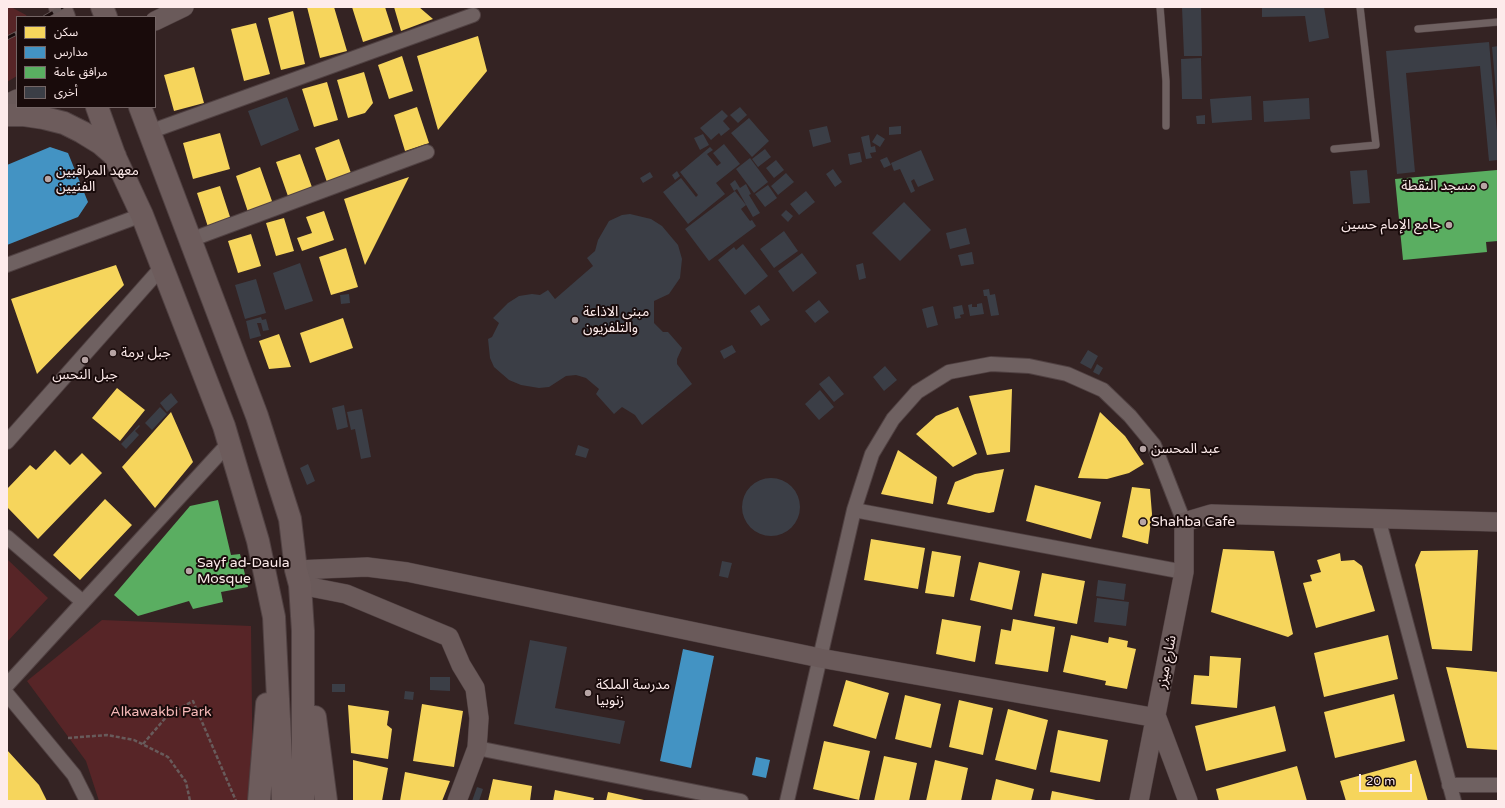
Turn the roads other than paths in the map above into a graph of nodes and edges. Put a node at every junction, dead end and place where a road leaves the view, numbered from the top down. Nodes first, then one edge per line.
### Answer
1 (184, 7) edge
2 (1160, 7) edge
3 (1360, 7) edge
4 (474, 15) dead end
5 (156, 21) edge
6 (1498, 22) edge
7 (1418, 29) dead end
8 (16, 100) edge
9 (7, 104) edge
10 (97, 108) edge
11 (140, 108) edge
12 (7, 115) edge
13 (1166, 126) dead end
14 (149, 132) junction
15 (1334, 149) dead end
16 (427, 152) dead end
17 (115, 157) junction
18 (142, 215) junction
19 (190, 240) junction
20 (7, 265) edge
21 (162, 267) junction
22 (7, 442) edge
23 (229, 443) junction
24 (854, 510) junction
25 (1378, 518) junction
26 (1184, 522) junction
27 (1498, 522) edge
28 (7, 537) edge
29 (1184, 572) junction
30 (298, 577) junction
31 (83, 602) junction
32 (274, 617) junction
33 (303, 631) junction
34 (820, 658) junction
35 (7, 686) edge
36 (7, 694) edge
37 (1157, 718) junction
38 (476, 748) junction
39 (1449, 785) junction
40 (1498, 785) edge
41 (87, 801) edge
42 (259, 801) edge
43 (283, 801) edge
44 (304, 801) edge
45 (326, 801) edge
46 (457, 801) edge
47 (741, 801) edge
48 (787, 801) edge
49 (1139, 801) edge
50 (1188, 801) edge
51 (1454, 801) edge

1 - 5 street
2 - 13 lane
3 - 15 lane
4 - 14 street
6 - 7 lane
8 - 9 street
10 - 17 main road
11 - 14 main road
12 - 17 main road
14 - 19 main road
16 - 19 street
17 - 18 main road
18 - 20 street
18 - 21 main road
19 - 30 main road
21 - 22 street
21 - 23 main road
23 - 31 street
23 - 32 main road
24 - 26 street
24 - 29 street
24 - 34 street
25 - 26 street
25 - 27 street
25 - 39 street
26 - 29 street, شارع ميزر
28 - 31 street
29 - 37 street, شارع ميزر
30 - 33 main road
30 - 34 street
30 - 38 street
31 - 35 street
32 - 42 main road
32 - 43 main road
33 - 44 main road
33 - 45 main road
34 - 37 street
34 - 48 street
36 - 41 street
37 - 49 street, شارع ميزر
37 - 50 street
38 - 46 street
38 - 47 street
39 - 40 street
39 - 51 street

